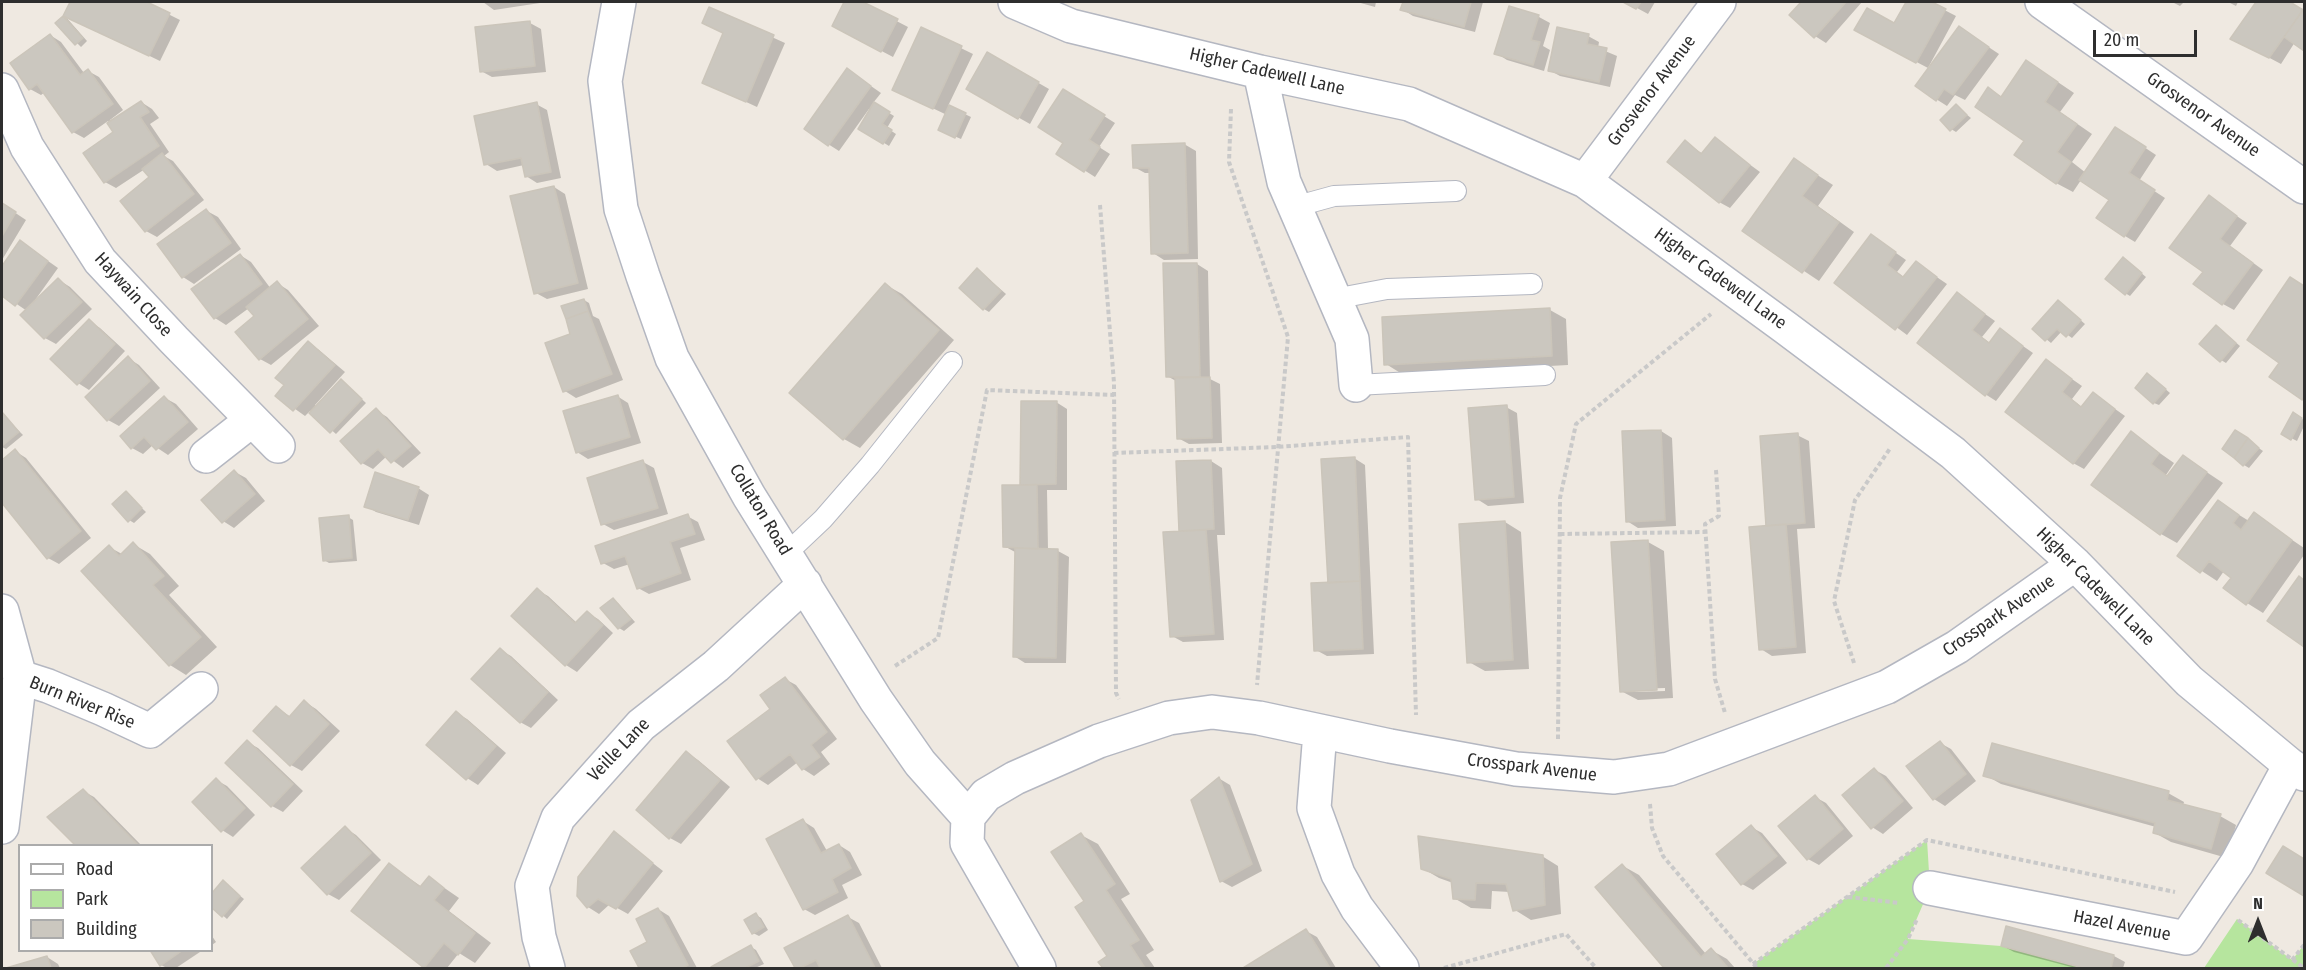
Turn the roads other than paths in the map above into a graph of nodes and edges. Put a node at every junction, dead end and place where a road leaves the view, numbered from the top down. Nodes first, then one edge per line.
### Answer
1 (619, 2) edge
2 (1014, 2) edge
3 (1719, 2) edge
4 (2042, 2) edge
5 (1246, 68) junction
6 (2, 90) edge
7 (1585, 181) junction
8 (2304, 187) edge
9 (1456, 191) dead end
10 (1294, 207) junction
11 (1532, 284) dead end
12 (1334, 299) junction
13 (952, 362) dead end
14 (1545, 375) dead end
15 (1356, 385) joint
16 (252, 420) junction
17 (278, 446) dead end
18 (206, 456) dead end
19 (786, 554) junction
20 (2075, 564) junction
21 (805, 584) junction
22 (2, 611) edge
23 (20, 677) junction
24 (201, 689) dead end
25 (1320, 732) junction
26 (2297, 770) edge
27 (968, 817) junction
28 (2, 827) edge
29 (1926, 897) road end
30 (548, 969) edge
31 (1039, 969) edge
32 (1402, 969) edge

1 - 19 street, Collaton Road
2 - 5 street, Higher Cadewell Lane
3 - 7 street, Grosvenor Avenue
4 - 8 street, Grosvenor Avenue
5 - 7 street, Higher Cadewell Lane
5 - 10 street
6 - 16 street, Haywain Close
7 - 20 street, Higher Cadewell Lane
9 - 10 lane
10 - 12 street
11 - 12 lane
12 - 15 street
13 - 19 lane
14 - 15 lane
16 - 17 street, Haywain Close
16 - 18 street
19 - 21 street, Collaton Road
20 - 25 street, Crosspark Avenue
20 - 26 street, Higher Cadewell Lane
21 - 27 street, Collaton Road
21 - 30 street, Veille Lane
22 - 23 street, Burn River Rise
23 - 24 street, Burn River Rise
23 - 28 street, Burn River Rise
25 - 27 street, Crosspark Avenue
25 - 32 street
26 - 29 street, Hazel Avenue
27 - 31 street

